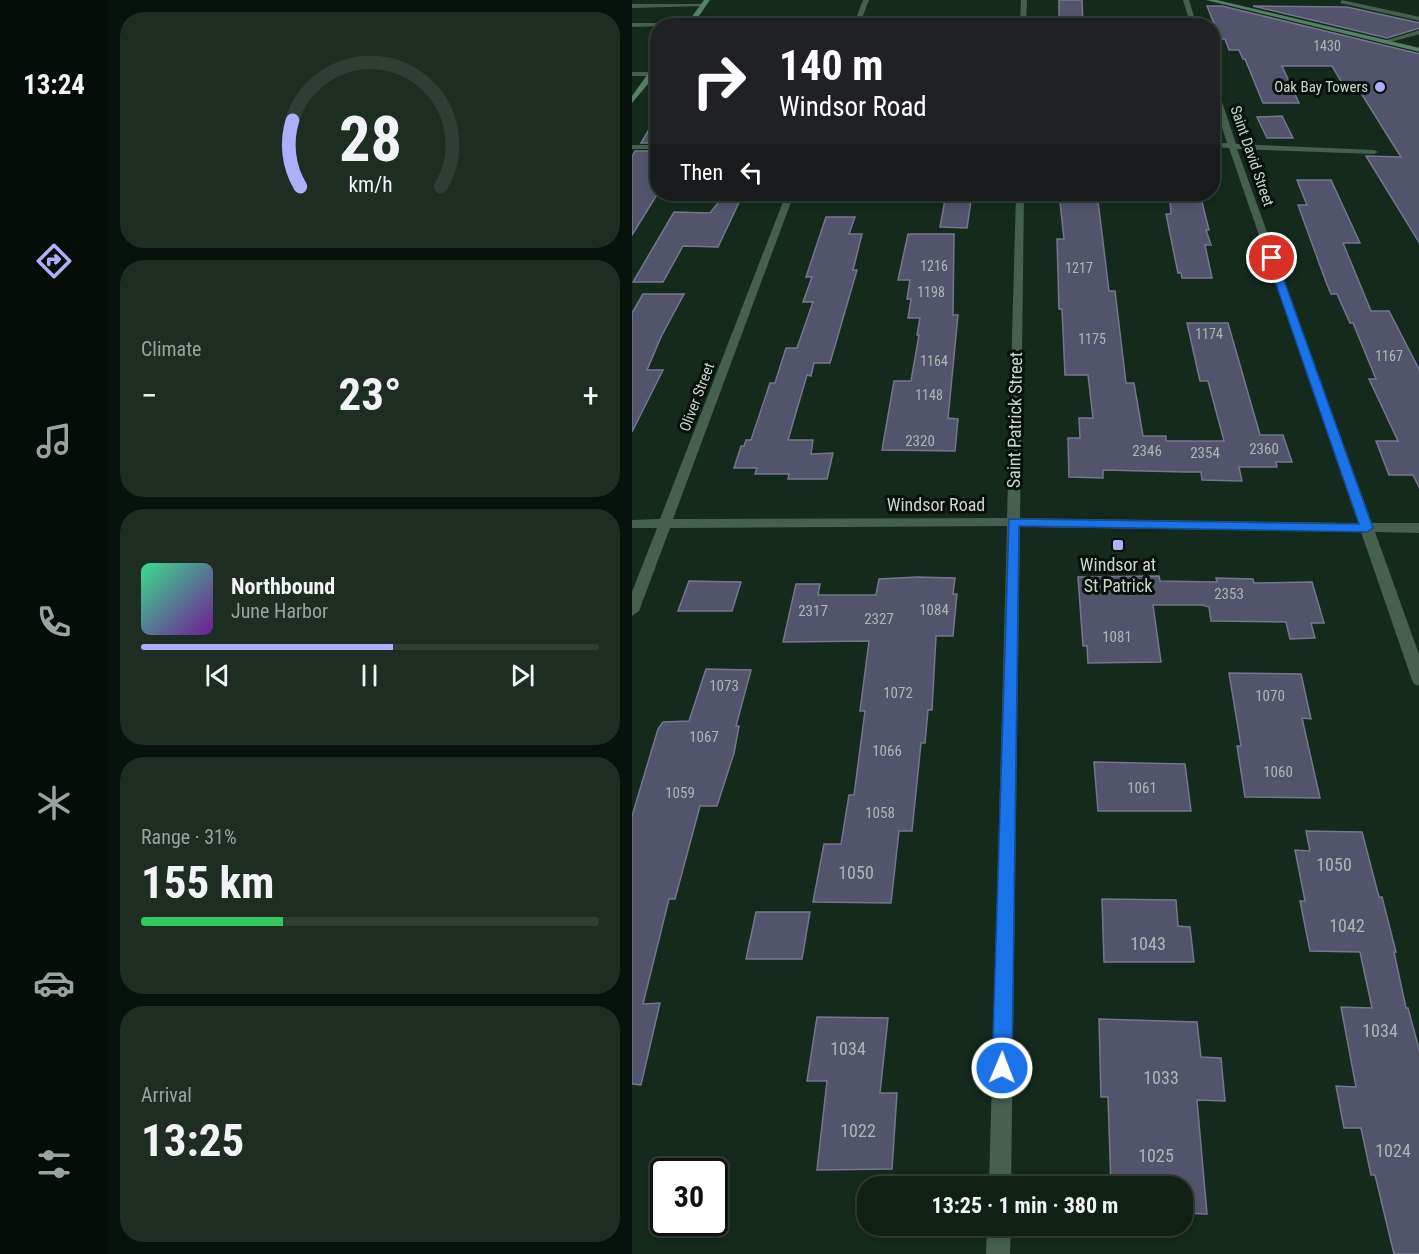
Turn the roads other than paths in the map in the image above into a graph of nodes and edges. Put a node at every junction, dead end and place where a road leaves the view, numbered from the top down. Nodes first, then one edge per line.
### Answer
1 (866, 0) edge
2 (1024, 0) edge
3 (1186, 0) edge
4 (1209, 0) edge
5 (1223, 0) edge
6 (1342, 2) dead end
7 (705, 3) edge
8 (632, 6) edge
9 (1248, 8) junction
10 (685, 15) dead end
11 (696, 15) junction
12 (694, 18) edge
13 (859, 18) edge
14 (1023, 18) edge
15 (1192, 18) edge
16 (1420, 19) edge
17 (632, 25) edge
18 (650, 25) edge
19 (1420, 32) edge
20 (1387, 41) junction
21 (1420, 50) edge
22 (632, 74) edge
23 (650, 74) edge
24 (650, 77) edge
25 (632, 101) edge
26 (1220, 108) edge
27 (1220, 145) edge
28 (1232, 145) junction
29 (632, 147) edge
30 (650, 147) edge
31 (1374, 152) dead end
32 (787, 201) edge
33 (1020, 201) edge
34 (1013, 522) junction
35 (632, 524) edge
36 (665, 524) junction
37 (1367, 528) junction
38 (1420, 528) edge
39 (632, 611) edge
40 (1420, 680) edge
41 (1000, 1176) edge
42 (999, 1236) edge
43 (998, 1254) edge

1 - 13 street
2 - 14 street
3 - 15 street
4 - 9 street
5 - 9 street
6 - 16 street
7 - 8 street
7 - 11 street
9 - 20 street
10 - 11 street
11 - 12 street
17 - 18 street
19 - 20 street
20 - 21 street
22 - 23 street
24 - 25 street
26 - 28 street, Saint David Street
27 - 28 street
28 - 31 street
28 - 37 street, Saint David Street
29 - 30 street
32 - 36 street, Oliver Street
33 - 34 street, Saint Patrick Street
34 - 36 street, Windsor Road
34 - 37 street, Windsor Road
34 - 41 street, Saint Patrick Street
35 - 36 street, Windsor Road
36 - 39 street, Oliver Street
37 - 38 street, Windsor Road
37 - 40 street, Saint David Street
42 - 43 street

